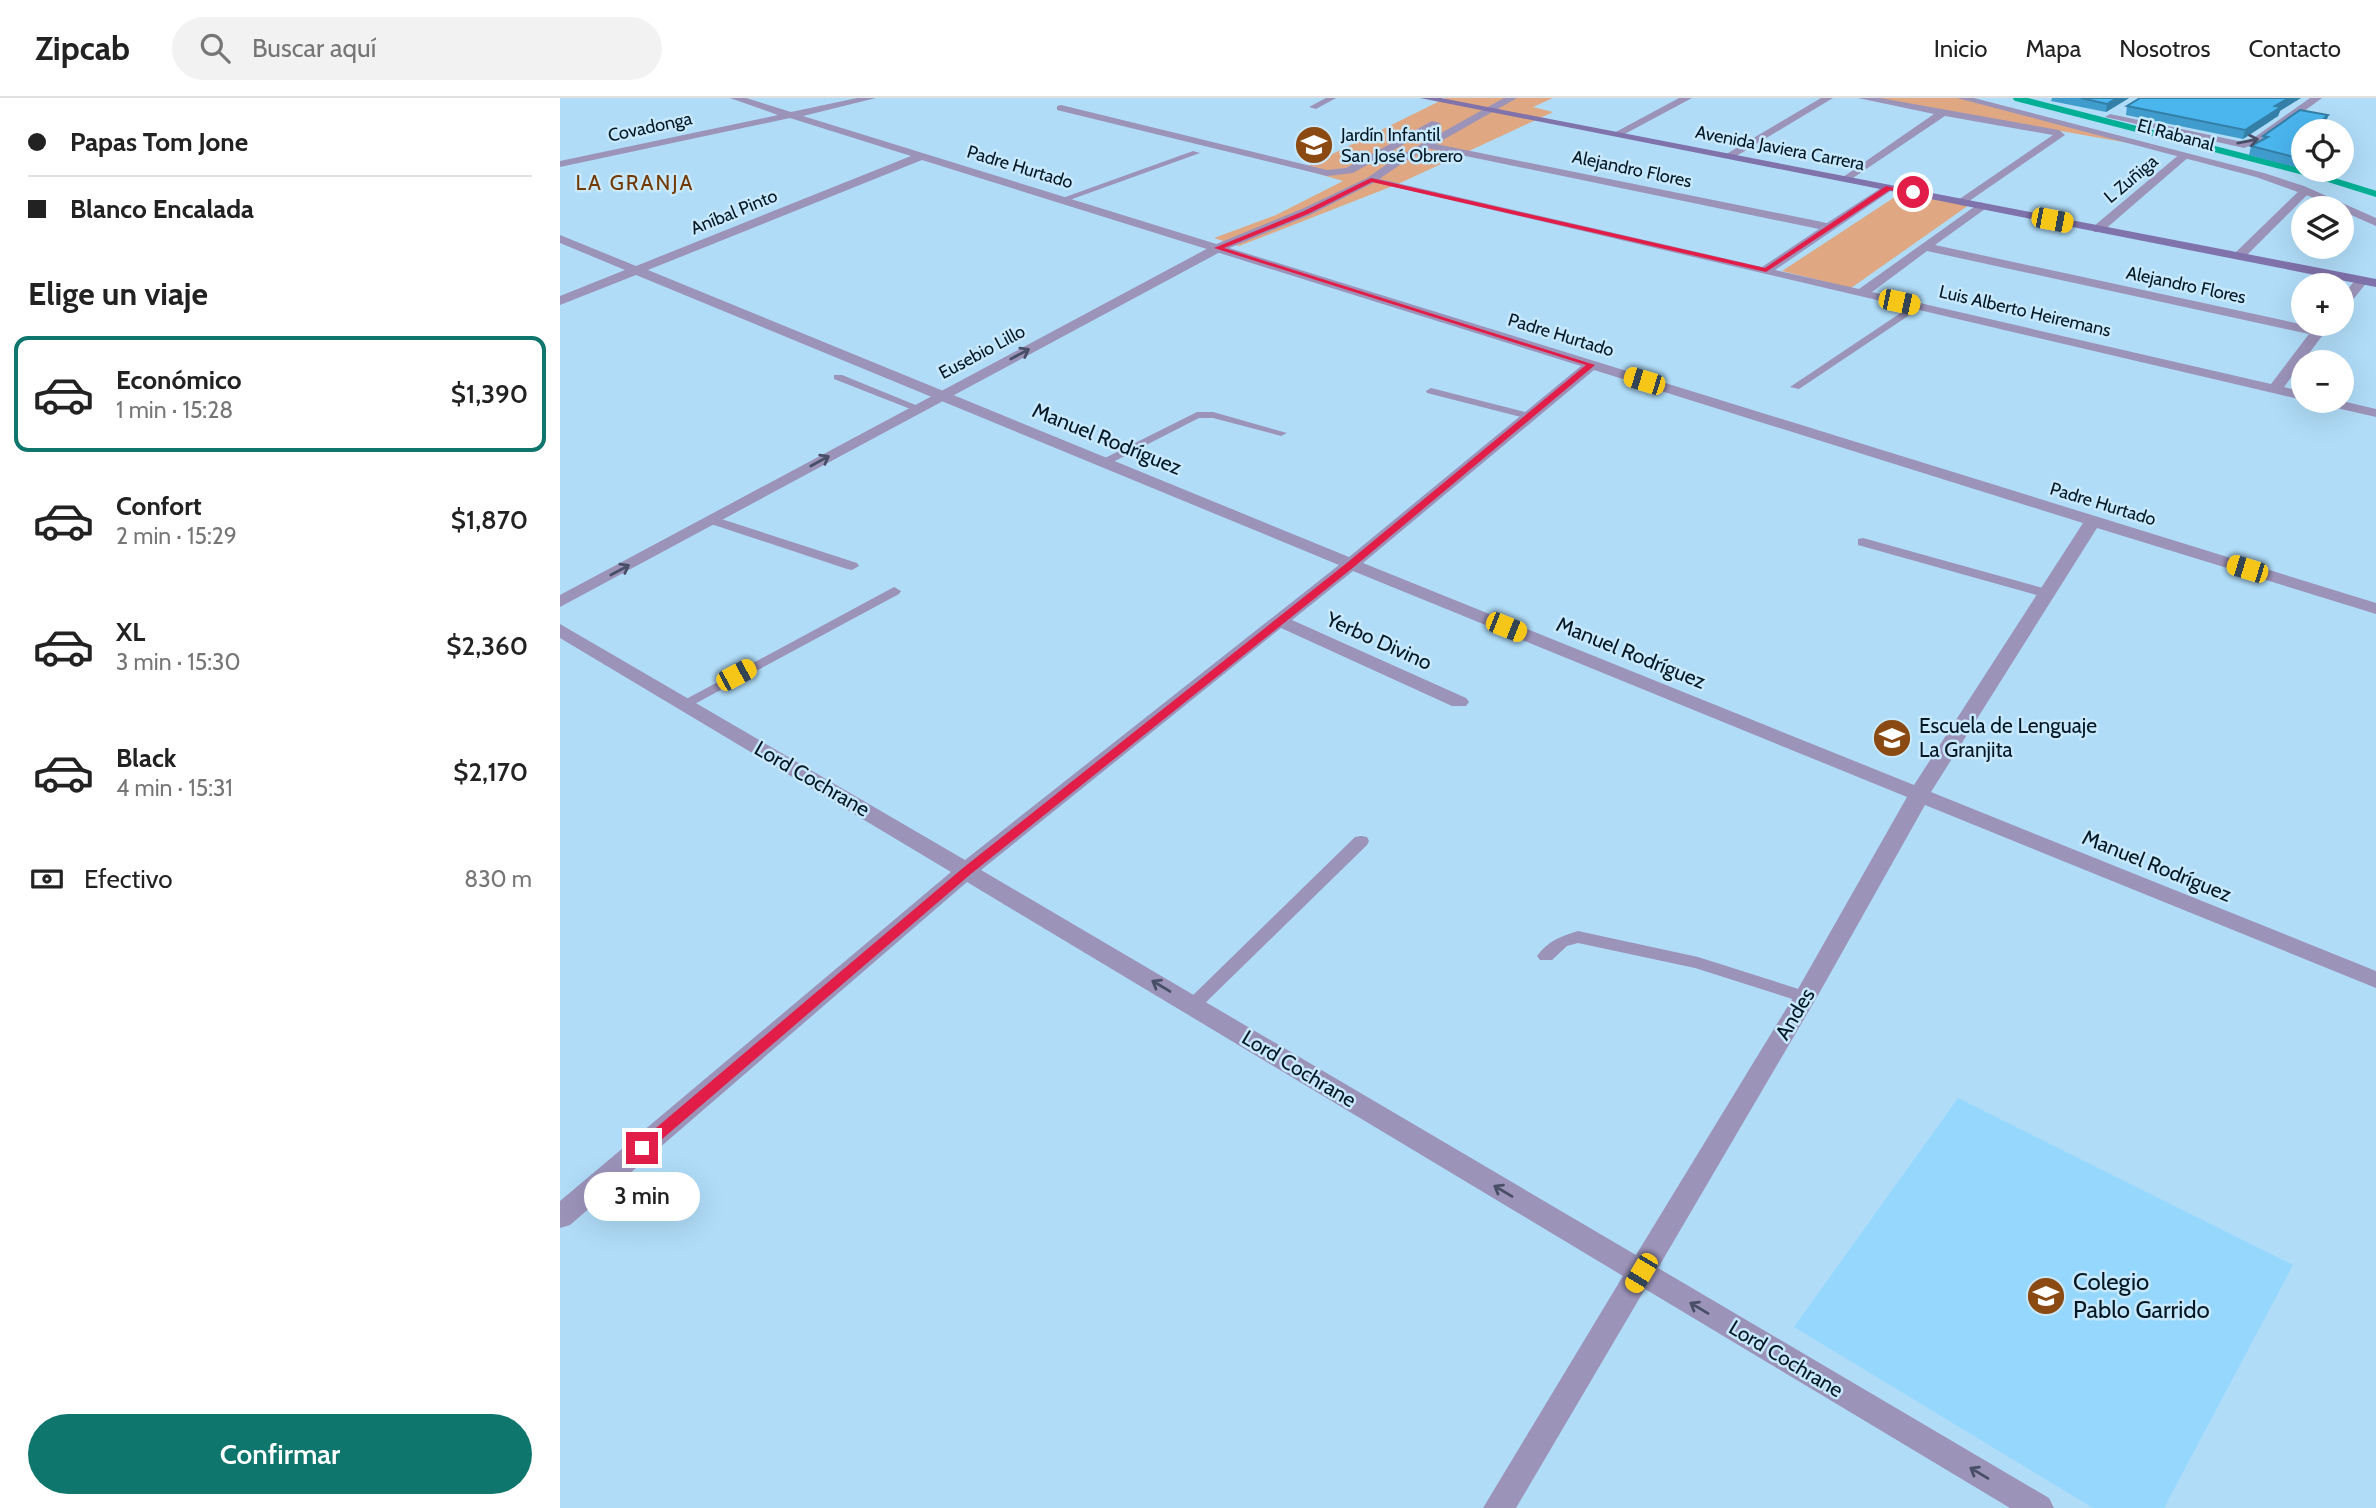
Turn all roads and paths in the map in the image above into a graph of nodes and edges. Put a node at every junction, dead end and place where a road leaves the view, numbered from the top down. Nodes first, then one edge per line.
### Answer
1 (735, 98) edge
2 (872, 98) edge
3 (1332, 98) edge
4 (1425, 98) edge
5 (1483, 98) edge
6 (1513, 98) edge
7 (1687, 98) edge
8 (1828, 98) edge
9 (1863, 98) edge
10 (1962, 98) edge
11 (2317, 98) edge
12 (1467, 106) junction
13 (1313, 107) dead end
14 (1061, 108) dead end
15 (1492, 109) junction
16 (2120, 111) dead end
17 (1944, 112) junction
18 (790, 115) junction
19 (1445, 118) junction
20 (1617, 134) junction
21 (1426, 145) junction
22 (1196, 153) dead end
23 (1378, 155) junction
24 (2185, 155) junction
25 (922, 156) junction
26 (1729, 156) junction
27 (1399, 160) junction
28 (560, 164) edge
29 (1847, 179) junction
30 (1371, 180) junction
31 (1888, 188) junction
32 (2306, 190) junction
33 (1061, 200) junction
34 (1962, 202) junction
35 (1981, 206) junction
36 (2376, 222) edge
37 (1832, 228) junction
38 (2098, 229) junction
39 (560, 239) edge
40 (1925, 247) junction
41 (1217, 248) junction
42 (2239, 257) junction
43 (1766, 270) junction
44 (636, 271) junction
45 (2369, 282) edge
46 (1861, 294) junction
47 (2354, 294) edge
48 (560, 301) edge
49 (1918, 306) junction
50 (2291, 322) edge
51 (2314, 336) edge
52 (1591, 365) junction
53 (838, 377) dead end
54 (1795, 387) dead end
55 (2274, 388) junction
56 (1431, 391) dead end
57 (2291, 393) edge
58 (942, 396) junction
59 (917, 408) junction
60 (2354, 408) edge
61 (2376, 414) edge
62 (1529, 416) junction
63 (1282, 433) dead end
64 (1103, 462) junction
65 (712, 520) junction
66 (2093, 521) junction
67 (1863, 542) dead end
68 (1351, 564) junction
69 (852, 566) dead end
70 (894, 591) dead end
71 (2045, 593) junction
72 (560, 602) edge
73 (2376, 609) edge
74 (1280, 621) junction
75 (560, 629) edge
76 (1459, 702) dead end
77 (684, 704) junction
78 (1919, 795) junction
79 (1361, 841) dead end
80 (967, 870) junction
81 (1546, 957) dead end
82 (2376, 980) edge
83 (1805, 997) junction
84 (1193, 1005) junction
85 (560, 1217) edge
86 (1641, 1273) junction
87 (1499, 1508) edge
88 (2038, 1508) edge

1 - 18 street, Padre Hurtado
2 - 18 street, Covadonga
3 - 13 lane
4 - 12 main road, Avenida Javiera Carrera
5 - 12 street
6 - 15 street, Eusebio Lillo
7 - 20 street
8 - 26 street
9 - 17 street
10 - 24 street, El Rabanal
16 -> 11 street
12 - 15 main road, Avenida Javiera Carrera
12 - 19 street
14 - 23 street
15 - 20 main road, Avenida Javiera Carrera
15 - 21 street, Eusebio Lillo
17 - 29 street
17 - 34 street
18 - 25 street, Padre Hurtado
18 - 28 street, Covadonga
19 - 21 street
19 - 23 street
20 - 26 main road, Avenida Javiera Carrera
21 - 27 street, Eusebio Lillo
21 - 37 street, Alejandro Flores
22 - 33 lane
23 - 27 street
24 - 32 street, El Rabanal
24 - 38 street, L Zuñiga
25 - 33 street, Padre Hurtado
25 - 44 street, Aníbal Pinto
26 - 29 main road, Avenida Javiera Carrera
27 - 30 street, Eusebio Lillo
29 - 31 main road, Avenida Javiera Carrera
30 - 41 street, Eusebio Lillo
30 - 43 street, Luis Alberto Heiremans
31 - 34 main road, Avenida Javiera Carrera
31 - 37 street
32 - 36 street, El Rabanal
32 - 42 street
33 - 41 street, Padre Hurtado
34 - 35 main road, Avenida Javiera Carrera
35 - 38 main road, Avenida Javiera Carrera
35 - 40 street
37 - 43 street
38 - 42 main road, Avenida Javiera Carrera
39 - 44 street, Manuel Rodríguez
40 - 46 street
40 - 50 street, Alejandro Flores
41 - 52 street, Padre Hurtado
58 -> 41 street, Eusebio Lillo
42 - 45 main road, Avenida Javiera Carrera
43 - 46 street, Luis Alberto Heiremans
44 - 48 street, Aníbal Pinto
44 - 58 street, Manuel Rodríguez
45 - 47 street
46 - 49 street, Luis Alberto Heiremans
49 - 54 lane
49 - 55 street, Luis Alberto Heiremans
51 - 55 street
52 - 62 street
52 - 66 street, Padre Hurtado
53 - 59 lane
55 - 57 street, Luis Alberto Heiremans
56 - 62 lane
58 - 59 street, Eusebio Lillo
58 - 64 street, Manuel Rodríguez
65 -> 59 street, Eusebio Lillo
60 - 61 street
62 - 68 street
63 - 64 lane
64 - 68 street, Manuel Rodríguez
65 - 69 lane
72 -> 65 street, Eusebio Lillo
66 - 71 street, Andes
66 - 73 street, Padre Hurtado
67 - 71 lane
68 - 74 street
68 - 78 street, Manuel Rodríguez
70 - 77 lane
71 - 78 street, Andes
74 - 76 street, Yerbo Divino
74 - 80 street
75 - 77 street, Lord Cochrane
77 - 80 street, Lord Cochrane
78 - 82 street, Manuel Rodríguez
78 - 83 street, Andes
79 - 84 lane
84 -> 80 street, Lord Cochrane
80 - 85 street
81 - 83 lane
83 - 86 street, Andes
86 -> 84 street, Lord Cochrane
86 - 87 street, Andes
88 -> 86 street, Lord Cochrane

